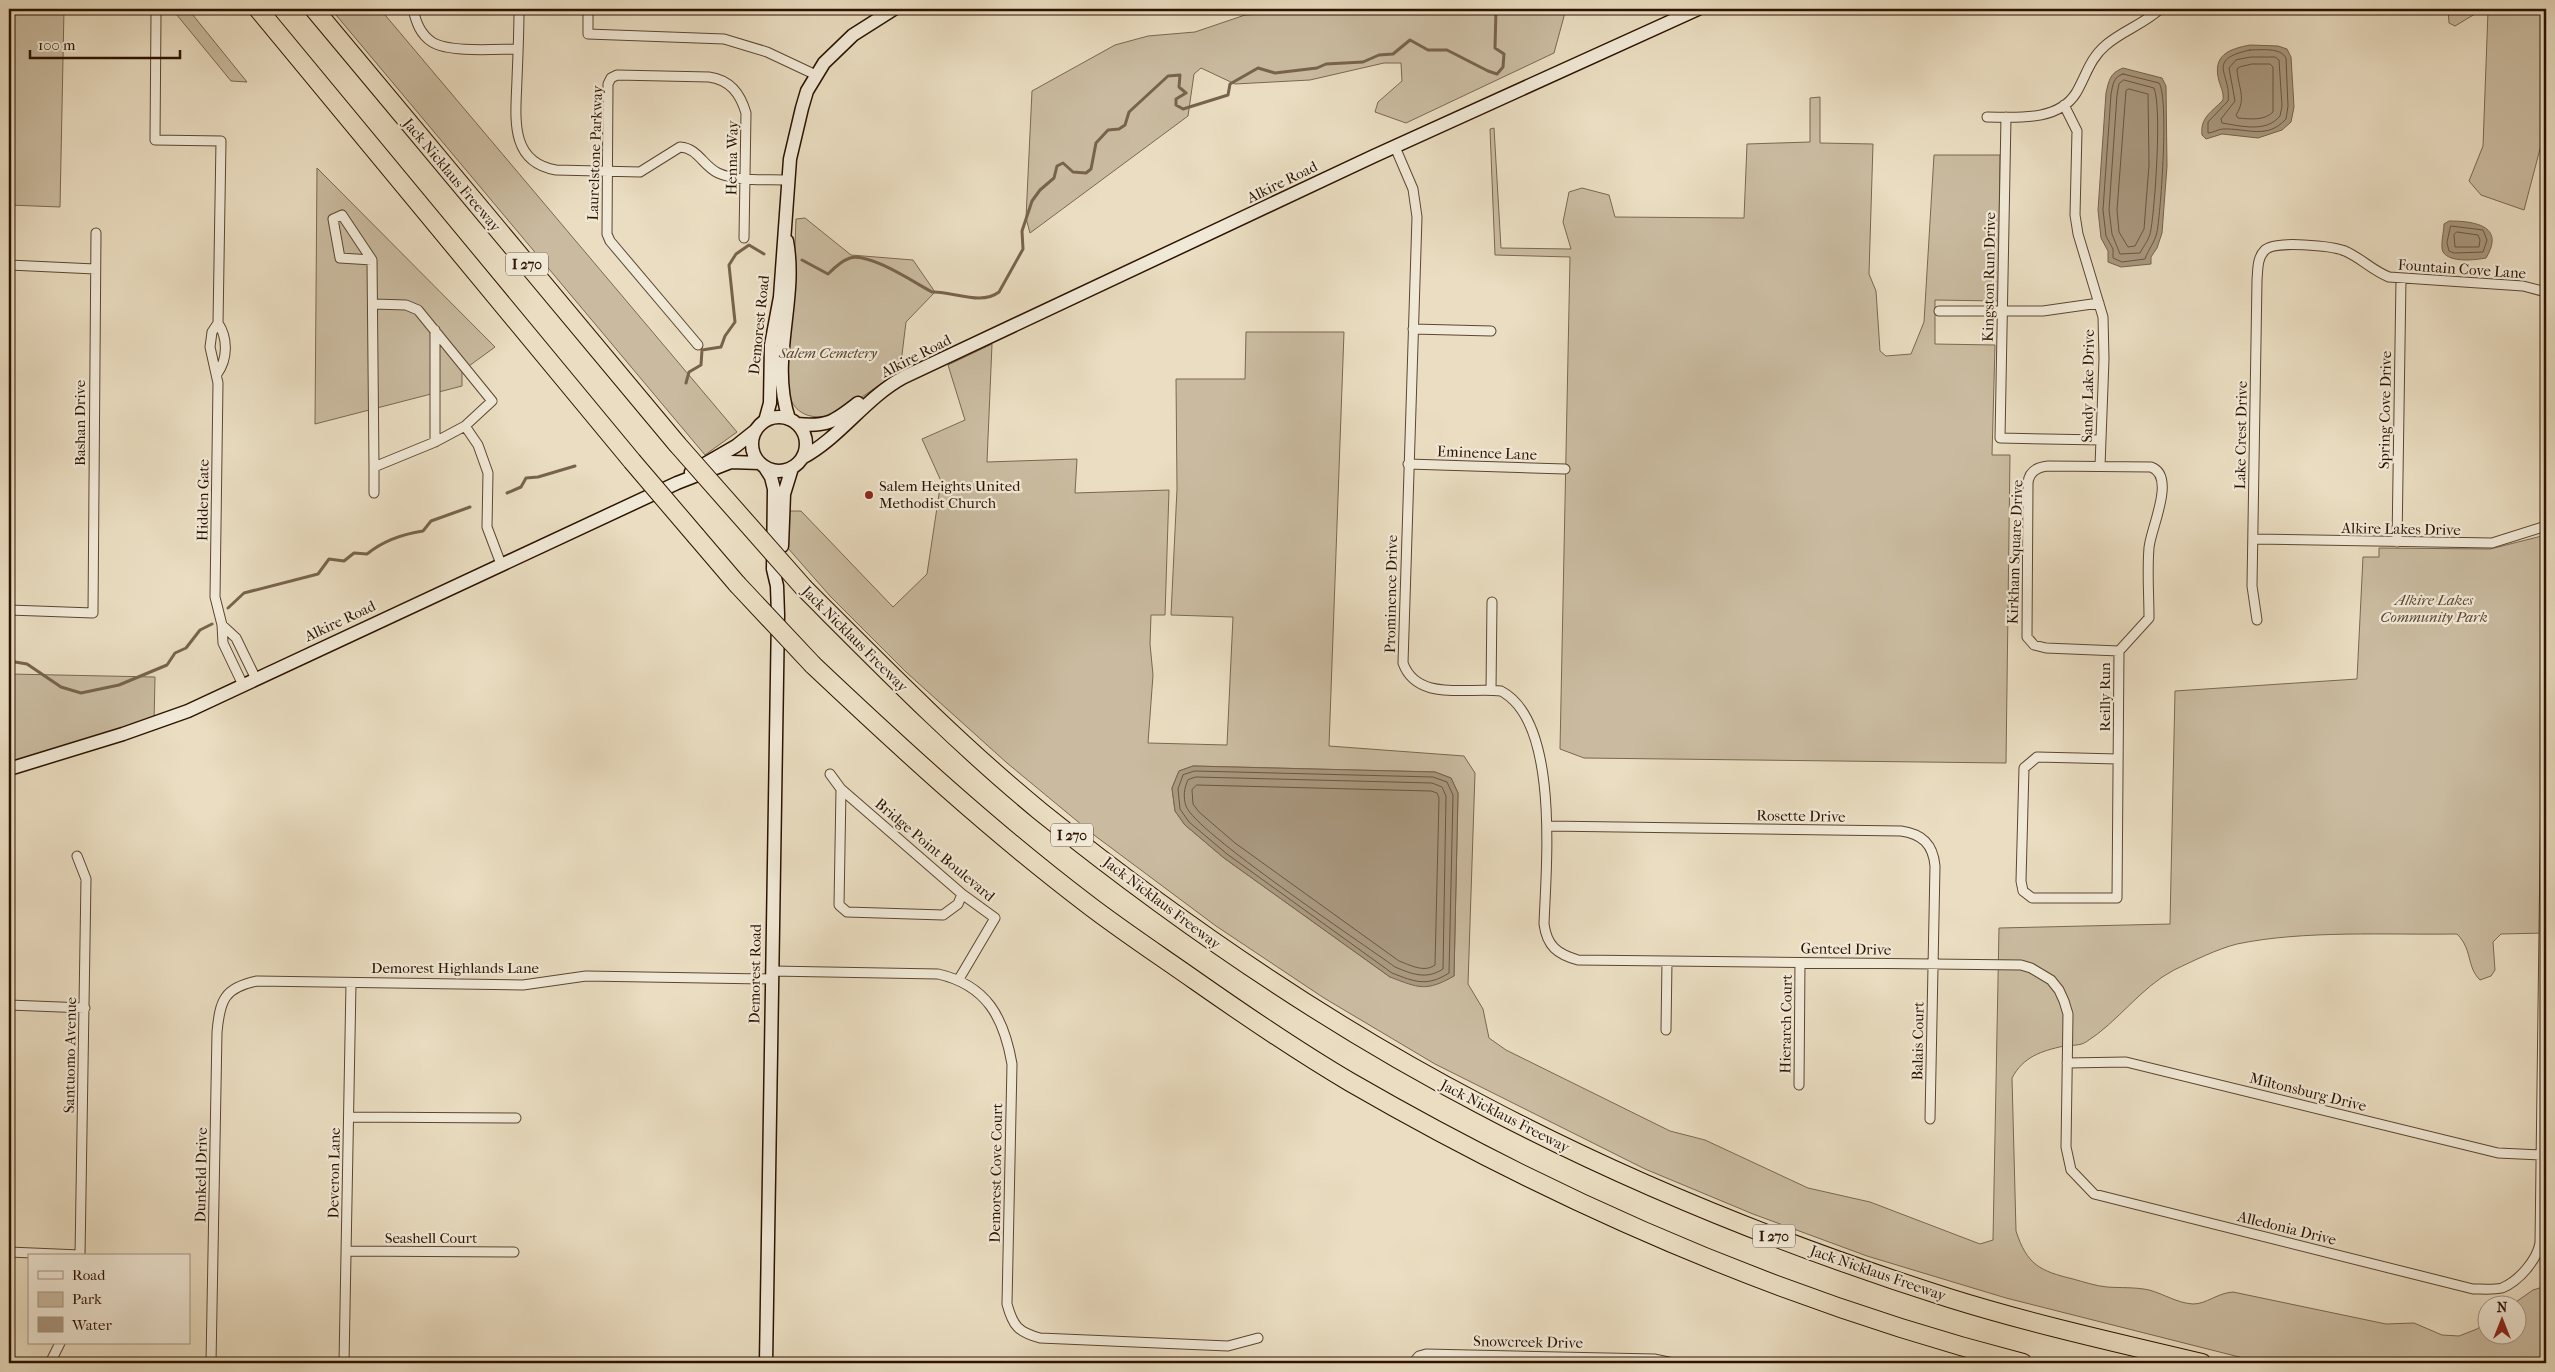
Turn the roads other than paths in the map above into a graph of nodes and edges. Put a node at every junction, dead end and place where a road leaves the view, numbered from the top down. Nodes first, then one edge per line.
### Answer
1 (258, 9) edge
2 (314, 9) edge
3 (413, 9) edge
4 (519, 9) edge
5 (588, 9) edge
6 (894, 9) edge
7 (1698, 9) edge
8 (2160, 9) edge
9 (156, 16) dead end
10 (518, 49) junction
11 (816, 75) junction
12 (611, 78) joint
13 (2064, 105) junction
14 (1987, 117) dead end
15 (2006, 117) junction
16 (1396, 147) junction
17 (607, 172) junction
18 (745, 178) junction
19 (788, 180) junction
20 (786, 230) junction
21 (96, 233) dead end
22 (744, 238) dead end
23 (2264, 250) joint
24 (372, 260) junction
25 (9, 265) edge
26 (95, 269) junction
27 (2401, 279) junction
28 (2546, 292) edge
29 (2099, 303) junction
30 (374, 304) junction
31 (1939, 311) dead end
32 (2002, 311) junction
33 (218, 323) junction
34 (1413, 329) junction
35 (434, 330) junction
36 (1491, 331) dead end
37 (698, 345) dead end
38 (218, 374) junction
39 (882, 391) junction
40 (793, 422) junction
41 (761, 425) junction
42 (464, 426) junction
43 (2101, 440) junction
44 (435, 442) junction
45 (802, 458) junction
46 (762, 464) junction
47 (1408, 464) junction
48 (2100, 466) junction
49 (374, 468) junction
50 (792, 468) junction
51 (1565, 469) dead end
52 (677, 483) junction
53 (374, 492) dead end
54 (2546, 526) edge
55 (2253, 539) junction
56 (2396, 542) junction
57 (501, 564) junction
58 (777, 586) junction
59 (1492, 602) dead end
60 (9, 610) edge
61 (2257, 620) dead end
62 (222, 625) junction
63 (2119, 651) junction
64 (256, 679) junction
65 (243, 685) junction
66 (1491, 690) junction
67 (2118, 759) junction
68 (9, 769) edge
69 (830, 774) dead end
70 (2546, 776) edge
71 (841, 789) junction
72 (1547, 826) junction
73 (77, 856) dead end
74 (962, 894) junction
75 (1553, 948) joint
76 (1667, 961) junction
77 (1800, 963) junction
78 (1933, 964) junction
79 (771, 975) junction
80 (959, 979) junction
81 (351, 983) junction
82 (231, 990) joint
83 (9, 1005) edge
84 (85, 1008) junction
85 (1666, 1030) dead end
86 (2067, 1063) junction
87 (1798, 1085) dead end
88 (349, 1117) junction
89 (516, 1118) dead end
90 (1930, 1119) dead end
91 (2541, 1155) junction
92 (2094, 1194) joint
93 (347, 1251) junction
94 (9, 1252) edge
95 (514, 1252) dead end
96 (56, 1254) edge
97 (80, 1254) edge
98 (1258, 1338) dead end
99 (60, 1344) edge
100 (1414, 1362) edge
101 (50, 1363) edge
102 (211, 1363) edge
103 (344, 1363) edge
104 (766, 1363) edge
105 (1673, 1363) edge
106 (2023, 1363) edge
107 (2202, 1363) edge

1 - 106 highway, I 270, bridge
2 - 107 highway, Jack Nicklaus Freeway / I 270, bridge
3 - 10 street
4 - 10 street
5 - 11 street
6 - 11 main road, Demorest Road
7 - 16 main road, Alkire Road
8 - 13 street
9 - 33 street, Hidden Gate
10 - 17 street
11 - 19 main road, Demorest Road
12 - 17 street, Laurelstone Parkway
12 - 18 street, Henna Way
13 - 15 street
13 - 29 street, Sandy Lake Drive
14 - 15 street
15 - 32 street, Kingston Run Drive
16 - 34 street, Prominence Drive
16 - 39 main road, Alkire Road
17 - 18 street
17 - 37 street, Laurelstone Parkway
18 - 19 street
18 - 22 street, Henna Way
19 - 20 main road, Demorest Road
20 - 40 main road, Demorest Road
20 - 41 main road, Demorest Road
21 - 26 street, Bashan Drive
23 - 27 street, Fountain Cove Lane
23 - 55 street, Lake Crest Drive
24 - 24 street
24 - 30 street
25 - 26 street
26 - 60 street, Bashan Drive
27 - 28 street, Fountain Cove Lane
27 - 56 street, Spring Cove Drive
29 - 32 street
29 - 43 street, Sandy Lake Drive
30 - 35 street
30 - 49 street
31 - 32 street
32 - 43 street, Kingston Run Drive
33 - 38 street, Hidden Gate
33 - 38 street, Hidden Gate
34 - 36 street
34 - 47 street, Prominence Drive
35 - 42 street
35 - 44 street
38 - 62 street, Hidden Gate
39 - 40 main road, Alkire Road
39 - 45 main road, Alkire Road
40 - 41 main road
40 - 45 main road
41 - 46 main road
41 - 52 main road, Alkire Road
42 - 44 street
42 - 57 street
43 - 48 street, Sandy Lake Drive
44 - 49 street
45 - 50 main road
46 - 50 main road
46 - 52 main road, Alkire Road
46 - 58 main road, Demorest Road
47 - 51 street, Eminence Lane
47 - 66 street, Prominence Drive
48 - 63 street, Reilly Run
48 - 63 street, Kirkham Square Drive
49 - 53 street
50 - 58 main road, Demorest Road
52 - 57 main road, Alkire Road
54 - 56 street, Alkire Lakes Drive
55 - 56 street, Alkire Lakes Drive
55 - 61 street, Lake Crest Drive
57 - 64 main road, Alkire Road
58 - 79 main road, Demorest Road
59 - 66 street
62 - 64 street, Hidden Gate
62 - 65 street, Hidden Gate
63 - 67 street, Reilly Run
64 - 65 main road, Alkire Road
65 - 68 main road, Alkire Road
66 - 72 street, Prominence Drive
67 - 67 street, Reilly Run
69 - 71 street, Bridge Point Boulevard
70 - 91 street, Alledonia Drive
71 - 74 street, Bridge Point Boulevard
71 - 74 street
72 - 75 street, Prominence Drive
72 - 78 street, Rosette Drive
73 - 84 street, Santuomo Avenue
74 - 80 street, Bridge Point Boulevard
75 - 76 street, Genteel Drive
76 - 77 street, Genteel Drive
76 - 85 street
77 - 78 street, Genteel Drive
77 - 87 street, Hierarch Court
78 - 86 street, Genteel Drive
78 - 90 street, Balais Court
79 - 80 street, Demorest Cove Court
79 - 81 street, Demorest Highlands Lane
79 - 104 main road, Demorest Road
80 - 98 street, Demorest Cove Court
81 - 82 street, Demorest Highlands Lane
81 - 88 street, Deveron Lane
82 - 102 street, Dunkeld Drive
83 - 84 street
84 - 97 street, Santuomo Avenue
86 - 91 street, Miltonsburg Drive
86 - 92 street, Genteel Drive
88 - 89 street
88 - 93 street, Deveron Lane
91 - 92 street, Alledonia Drive
93 - 95 street, Seashell Court
93 - 103 street, Deveron Lane
94 - 96 street
99 - 101 street
100 - 105 street, Snowcreek Drive

